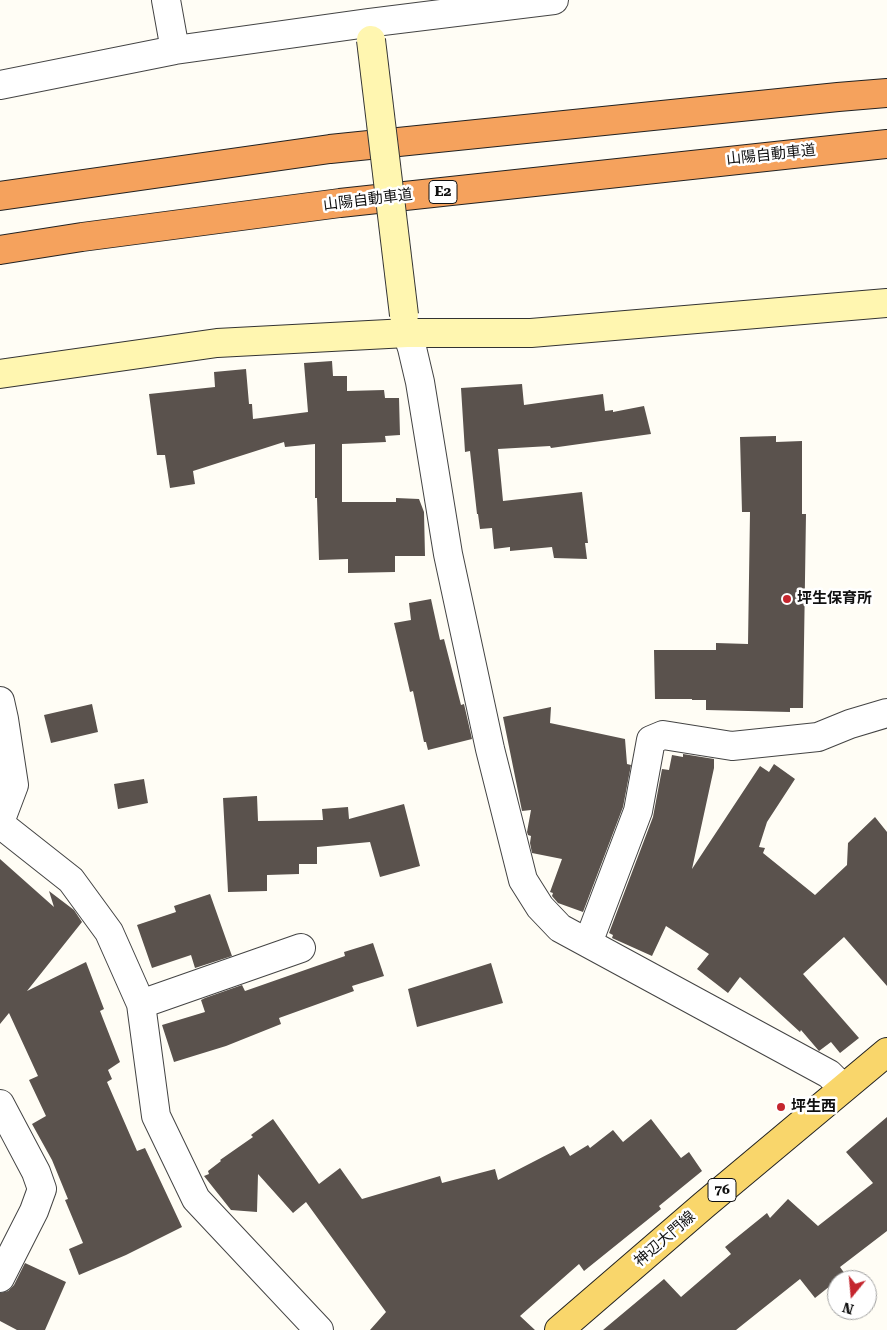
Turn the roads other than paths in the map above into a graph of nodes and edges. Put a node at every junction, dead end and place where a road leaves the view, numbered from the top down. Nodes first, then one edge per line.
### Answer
1 (166, 0) edge
2 (554, 0) edge
3 (369, 32) junction
4 (175, 50) junction
5 (0, 85) edge
6 (887, 93) edge
7 (887, 144) edge
8 (0, 196) edge
9 (0, 250) edge
10 (887, 303) edge
11 (405, 324) junction
12 (0, 374) edge
13 (0, 701) edge
14 (887, 713) edge
15 (0, 823) edge
16 (588, 943) junction
17 (301, 948) dead end
18 (141, 1004) junction
19 (887, 1052) edge
20 (843, 1088) junction
21 (0, 1104) edge
22 (0, 1278) edge
23 (563, 1329) edge
24 (318, 1330) edge

1 - 4 street
2 - 3 street
3 - 4 street
3 - 11 street, bridge
4 - 5 street
6 - 8 highway
7 - 9 highway, 山陽自動車道 / E2
10 - 11 street
11 - 12 street
11 - 16 street
13 - 15 street
14 - 16 street
15 - 18 street
16 - 20 street
17 - 18 street
18 - 24 street
19 - 20 main road, 神辺大門線 / 76
20 - 23 main road, 神辺大門線 / 76
21 - 22 street

